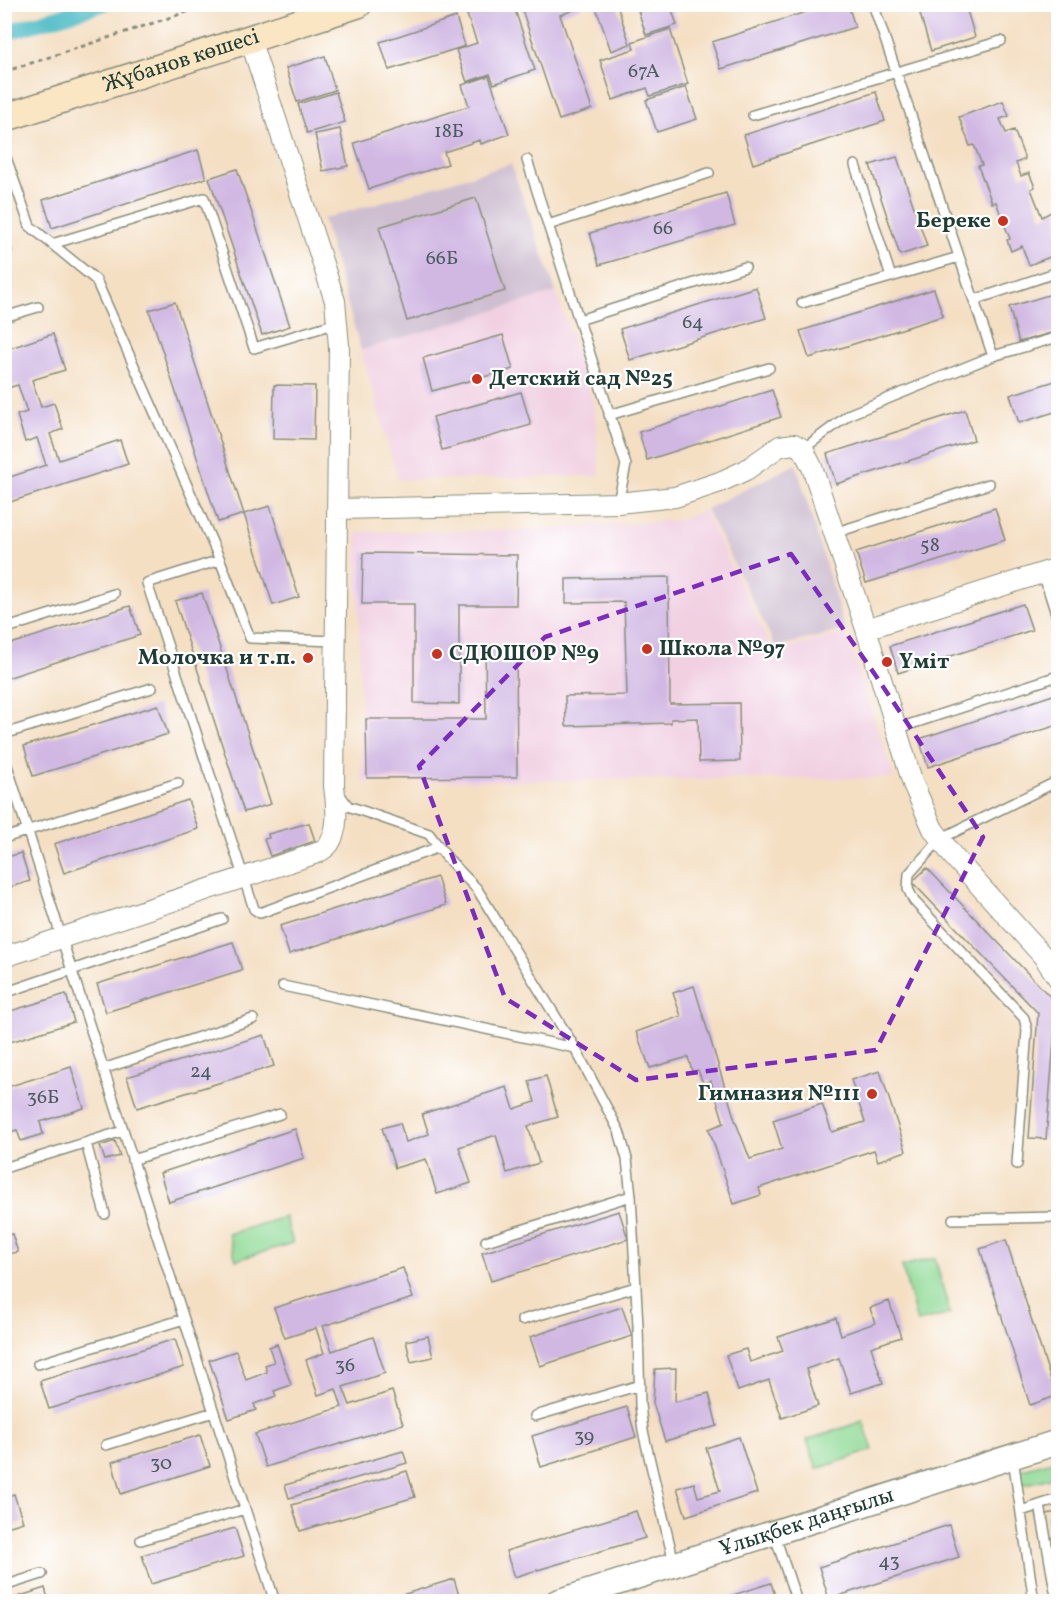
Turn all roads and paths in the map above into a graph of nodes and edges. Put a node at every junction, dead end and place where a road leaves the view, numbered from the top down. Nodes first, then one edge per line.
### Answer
1 (211, 4) edge
2 (358, 4) edge
3 (873, 4) edge
4 (250, 39) junction
5 (1001, 41) dead end
6 (4, 72) edge
7 (896, 72) junction
8 (753, 115) dead end
9 (4, 118) edge
10 (4, 152) edge
11 (527, 160) dead end
12 (855, 165) dead end
13 (709, 173) dead end
14 (548, 225) junction
15 (52, 244) junction
16 (959, 257) junction
17 (745, 267) dead end
18 (1059, 272) edge
19 (891, 277) junction
20 (974, 300) junction
21 (802, 303) dead end
22 (38, 307) dead end
23 (4, 317) edge
24 (579, 320) junction
25 (337, 323) junction
26 (1059, 338) edge
27 (993, 356) junction
28 (769, 368) dead end
29 (609, 415) junction
30 (803, 449) junction
31 (990, 484) dead end
32 (618, 503) junction
33 (338, 509) junction
34 (834, 533) junction
35 (220, 560) junction
36 (1051, 570) edge
37 (114, 594) dead end
38 (1059, 620) edge
39 (4, 629) edge
40 (866, 629) junction
41 (336, 640) junction
42 (1059, 676) edge
43 (152, 688) dead end
44 (896, 729) junction
45 (4, 734) edge
46 (4, 756) edge
47 (1059, 781) edge
48 (178, 783) dead end
49 (334, 786) junction
50 (28, 831) junction
51 (4, 838) edge
52 (940, 838) junction
53 (439, 847) junction
54 (243, 878) junction
55 (222, 918) dead end
56 (62, 937) junction
57 (4, 957) edge
58 (72, 971) junction
59 (1059, 978) edge
60 (283, 986) dead end
61 (4, 993) edge
62 (253, 1019) dead end
63 (575, 1048) junction
64 (103, 1069) junction
65 (280, 1114) dead end
66 (123, 1131) junction
67 (86, 1143) junction
68 (132, 1160) junction
69 (1017, 1164) dead end
70 (4, 1168) edge
71 (631, 1196) junction
72 (105, 1214) dead end
73 (1059, 1217) edge
74 (953, 1219) dead end
75 (486, 1241) dead end
76 (636, 1287) junction
77 (184, 1319) junction
78 (522, 1320) dead end
79 (38, 1364) dead end
80 (640, 1385) junction
81 (214, 1412) junction
82 (535, 1416) dead end
83 (106, 1445) dead end
84 (1057, 1445) edge
85 (1013, 1456) junction
86 (1055, 1500) edge
87 (1040, 1505) junction
88 (245, 1509) junction
89 (1021, 1511) junction
90 (1054, 1513) dead end
91 (773, 1532) junction
92 (141, 1540) dead end
93 (674, 1563) junction
94 (42, 1574) dead end
95 (4, 1586) edge
96 (275, 1602) edge
97 (557, 1602) edge
98 (797, 1602) edge
99 (1034, 1602) edge
100 (1057, 1602) edge

1 - 6 path
2 - 4 main road, Жұбанов көшесі
3 - 7 lane
4 - 9 main road, Жұбанов көшесі
4 - 25 street
5 - 7 lane
7 - 8 lane
7 - 16 lane
10 - 15 lane
11 - 14 lane
12 - 19 lane
13 - 14 lane
14 - 24 lane
15 - 25 lane
15 - 35 lane
16 - 19 lane
16 - 20 lane
17 - 24 lane
18 - 20 lane
19 - 21 lane
20 - 27 lane
22 - 23 lane
24 - 29 lane
25 - 33 street
26 - 27 lane
27 - 30 lane
28 - 29 lane
29 - 32 lane
30 - 32 street
30 - 34 street
31 - 34 lane
32 - 33 street
33 - 41 street
34 - 40 street
35 - 41 lane
35 - 54 lane
36 - 38 lane
36 - 40 street
37 - 39 lane
40 - 44 street
41 - 49 street
42 - 44 lane
43 - 45 lane
44 - 52 street
46 - 50 lane
47 - 52 lane
48 - 50 lane
49 - 53 lane
49 - 54 street
50 - 51 lane
50 - 56 lane
52 - 59 street
52 - 69 lane
53 - 54 lane
53 - 63 lane
54 - 56 street
55 - 58 lane
56 - 57 street
56 - 58 lane
58 - 61 lane
58 - 64 lane
60 - 63 lane
62 - 64 lane
63 - 71 lane
64 - 66 lane
65 - 68 lane
66 - 67 lane
66 - 68 lane
67 - 70 lane
67 - 72 lane
68 - 77 lane
71 - 75 lane
71 - 76 lane
73 - 74 lane
76 - 78 lane
76 - 80 lane
77 - 79 lane
77 - 81 lane
80 - 82 lane
80 - 93 lane
81 - 83 lane
81 - 88 lane
84 - 85 street, Ұлықбек даңғылы
85 - 89 lane
85 - 91 street, Ұлықбек даңғылы
86 - 87 lane
86 - 90 lane
87 - 89 lane
87 - 100 lane
88 - 92 lane
88 - 96 lane
89 - 99 lane
91 - 93 street, Ұлықбек даңғылы
91 - 98 lane
93 - 97 street, Ұлықбек даңғылы
94 - 95 lane

